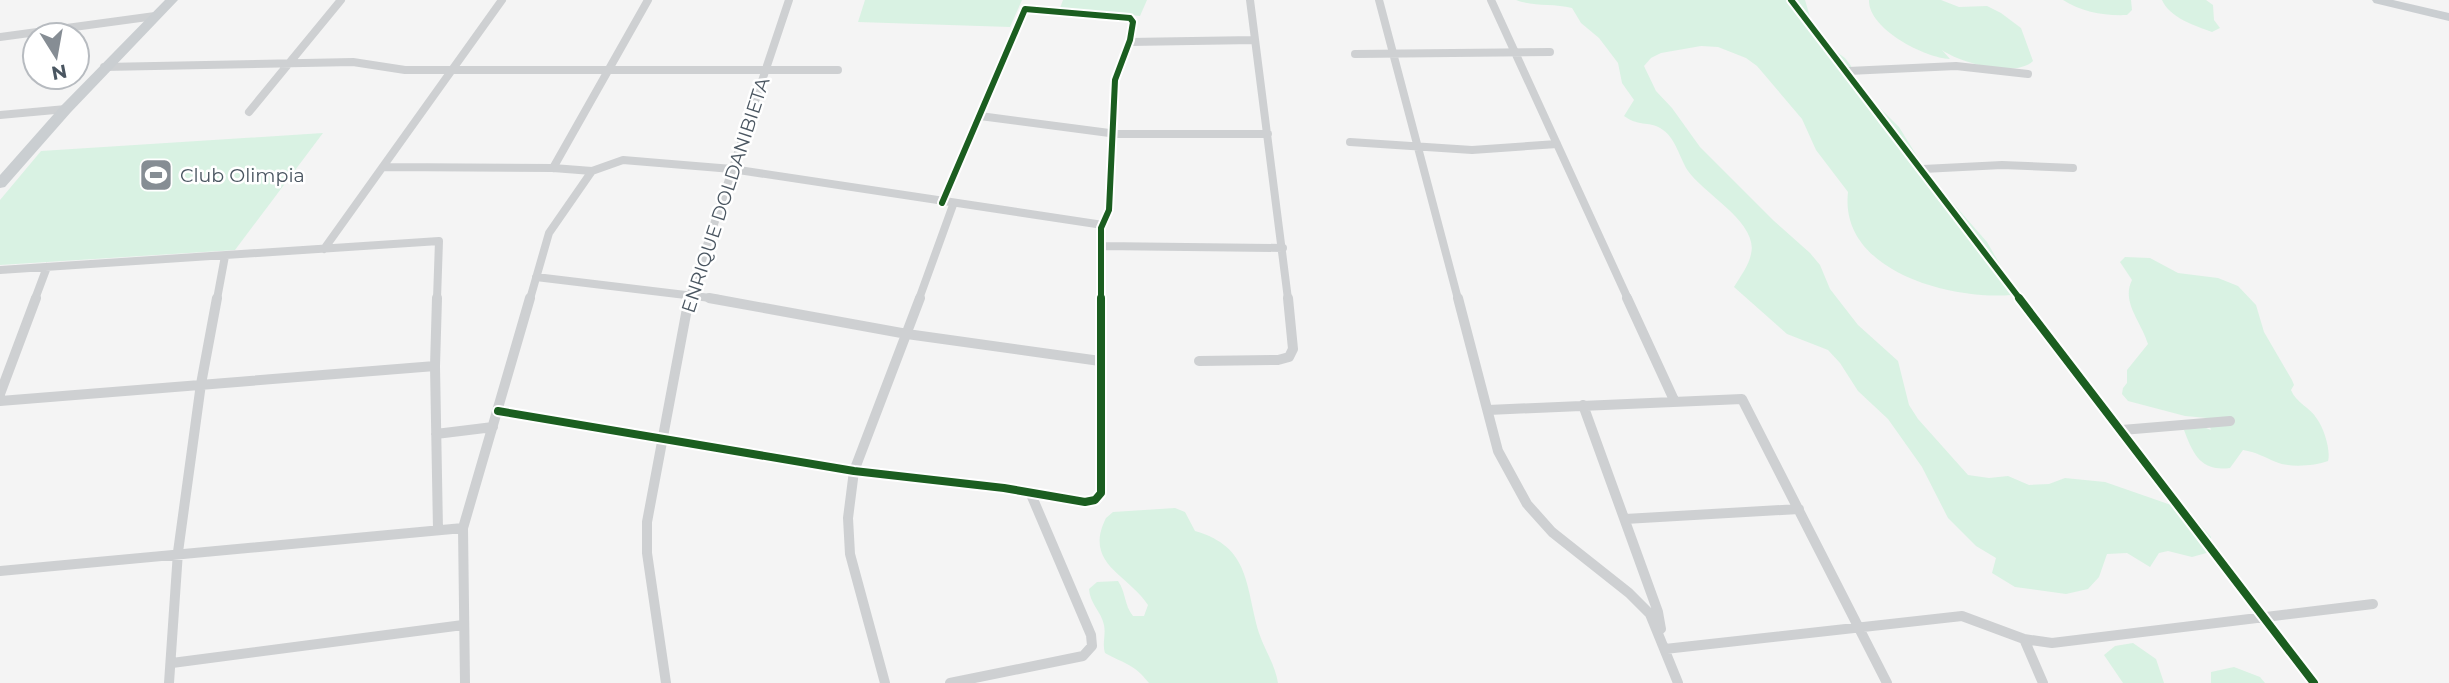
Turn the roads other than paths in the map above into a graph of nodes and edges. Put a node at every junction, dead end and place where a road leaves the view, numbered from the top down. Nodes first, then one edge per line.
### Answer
1 (172, 0) edge
2 (341, 0) edge
3 (502, 0) edge
4 (648, 0) edge
5 (789, 0) edge
6 (1250, 0) edge
7 (1378, 0) edge
8 (1491, 0) edge
9 (1791, 0) edge
10 (2378, 0) edge
11 (1053, 5) edge
12 (155, 16) junction
13 (2449, 17) edge
14 (0, 37) edge
15 (1255, 40) junction
16 (1129, 42) junction
17 (1515, 52) junction
18 (1550, 52) dead end
19 (1355, 54) dead end
20 (1393, 54) junction
21 (290, 63) junction
22 (104, 67) junction
23 (452, 70) junction
24 (608, 70) junction
25 (838, 70) dead end
26 (764, 71) junction
27 (1848, 71) junction
28 (2028, 74) dead end
29 (66, 108) junction
30 (249, 112) dead end
31 (0, 116) edge
32 (980, 116) junction
33 (1113, 134) junction
34 (1268, 134) junction
35 (1350, 142) dead end
36 (1557, 144) junction
37 (1417, 145) junction
38 (383, 167) junction
39 (553, 168) junction
40 (2074, 168) dead end
41 (732, 169) junction
42 (1923, 169) junction
43 (593, 171) junction
44 (0, 184) edge
45 (948, 204) junction
46 (1102, 225) junction
47 (1101, 246) junction
48 (1283, 248) junction
49 (324, 249) junction
50 (225, 256) junction
51 (47, 267) junction
52 (0, 270) edge
53 (536, 277) junction
54 (690, 294) junction
55 (907, 334) junction
56 (1100, 361) junction
57 (1199, 361) dead end
58 (435, 366) junction
59 (201, 384) junction
60 (0, 394) edge
61 (1674, 400) junction
62 (0, 401) edge
63 (1583, 405) junction
64 (1488, 410) junction
65 (498, 411) junction
66 (2230, 421) dead end
67 (493, 427) junction
68 (2122, 430) junction
69 (436, 434) junction
70 (664, 440) junction
71 (854, 471) junction
72 (1030, 492) junction
73 (1799, 509) junction
74 (1625, 519) junction
75 (463, 527) junction
76 (438, 530) junction
77 (178, 552) junction
78 (0, 571) edge
79 (2373, 604) dead end
80 (2265, 617) junction
81 (463, 625) junction
82 (1860, 627) junction
83 (2024, 639) junction
84 (1664, 644) junction
85 (172, 663) junction
86 (169, 683) edge
87 (464, 683) edge
88 (666, 683) edge
89 (885, 683) edge
90 (950, 683) edge
91 (1678, 683) edge
92 (1887, 683) edge
93 (2043, 683) edge
94 (2314, 683) edge

1 - 12 main road
2 - 21 street
3 - 23 street
4 - 24 street
5 - 26 street, ENRIQUE DOLDANIBIETA
6 - 15 street
7 - 20 street
8 - 17 street
9 - 27 street
10 - 13 main road
11 - 16 street
11 - 32 street
12 - 14 street
12 - 22 main road
15 - 16 street
15 - 34 street
16 - 33 street
17 - 18 street
17 - 20 street
17 - 36 street
19 - 20 street
20 - 37 street
21 - 22 street
21 - 23 street
21 - 30 street
22 - 29 main road
23 - 24 street
23 - 38 street
24 - 26 street
24 - 39 street
25 - 26 street
26 - 41 street, ENRIQUE DOLDANIBIETA
27 - 28 street
27 - 42 street
29 - 31 street
29 - 44 main road
32 - 33 street
32 - 45 street
33 - 34 street
33 - 46 street
34 - 48 street
35 - 37 street
36 - 37 street
36 - 61 street
37 - 64 street
38 - 39 street
38 - 49 street
39 - 43 street
40 - 42 street
41 - 43 street
41 - 45 street
41 - 54 street, ENRIQUE DOLDANIBIETA
42 - 68 street
43 - 53 street
45 - 46 street
45 - 55 street
46 - 47 street
47 - 48 street
47 - 56 street
48 - 57 street
49 - 50 street
49 - 58 street
50 - 51 street
50 - 59 street
51 - 52 street
51 - 60 street
53 - 54 street
53 - 65 street
54 - 55 street
54 - 70 street, ENRIQUE DOLDANIBIETA
55 - 56 street
55 - 71 street
56 - 72 street
58 - 59 street
58 - 69 street
59 - 62 street
59 - 77 street
61 - 63 street
61 - 73 street
63 - 64 street
63 - 74 street
64 - 84 street
65 - 67 street
65 - 70 street
66 - 68 street
67 - 69 street
67 - 75 street
68 - 80 street
69 - 76 street
70 - 71 street
70 - 88 street, ENRIQUE DOLDANIBIETA
71 - 72 street
71 - 89 street
72 - 90 street
73 - 74 street
73 - 82 street
74 - 84 street
75 - 76 street
75 - 81 street
76 - 77 street
77 - 78 street
77 - 85 street
79 - 80 street
80 - 83 street
80 - 94 street
81 - 85 street
81 - 87 street
82 - 83 street
82 - 84 street
82 - 92 street
83 - 93 street
84 - 91 street
85 - 86 street

